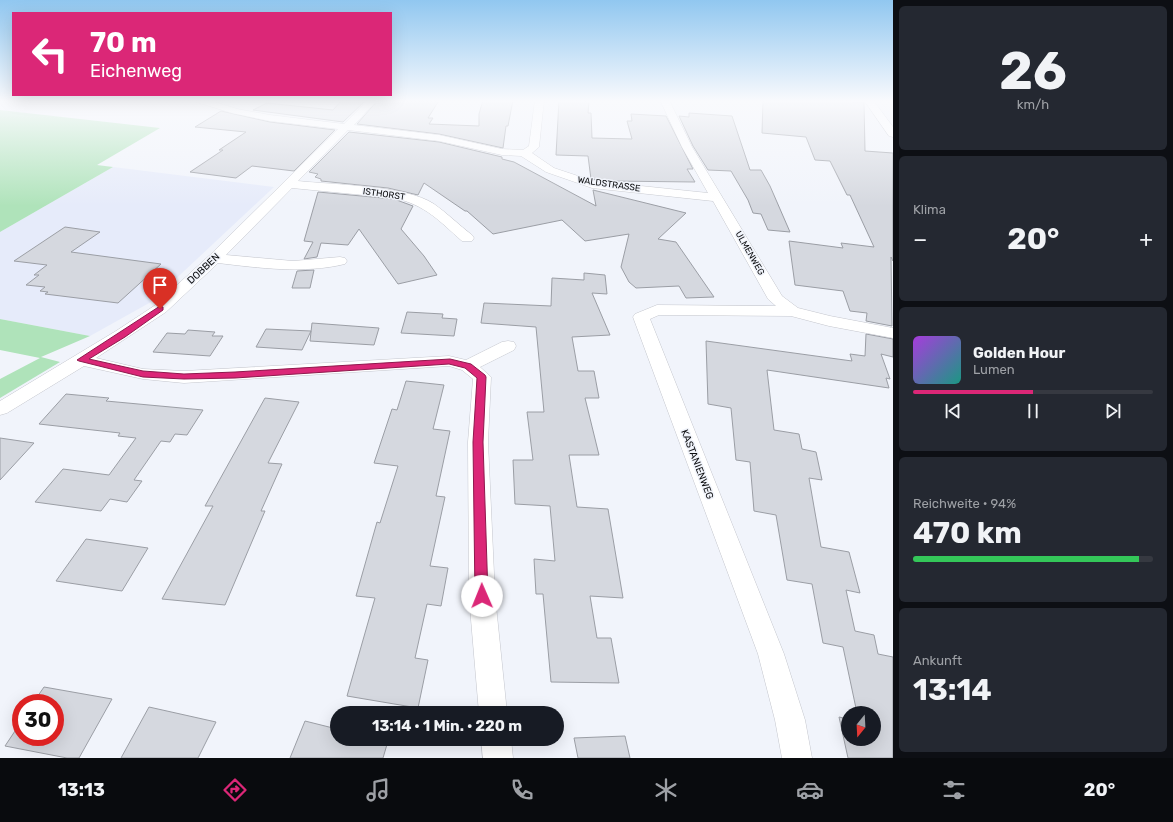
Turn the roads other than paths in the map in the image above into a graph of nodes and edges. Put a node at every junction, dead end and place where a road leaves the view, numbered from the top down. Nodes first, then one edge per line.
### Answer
1 (337, 135) edge
2 (414, 135) edge
3 (535, 135) edge
4 (681, 135) edge
5 (524, 153) junction
6 (288, 184) junction
7 (718, 198) junction
8 (467, 238) dead end
9 (215, 258) junction
10 (340, 261) dead end
11 (792, 310) junction
12 (893, 333) edge
13 (508, 346) dead end
14 (82, 360) junction
15 (468, 366) junction
16 (0, 409) edge
17 (493, 706) edge
18 (497, 746) edge
19 (498, 758) edge
20 (797, 758) edge

1 - 6 street, DOBBEN
2 - 5 street
3 - 5 street
4 - 7 street, ULMENWEG
5 - 7 street, WALDSTRASSE
6 - 8 street, ISTHORST
6 - 9 street, DOBBEN
7 - 11 street, ULMENWEG
9 - 10 street
9 - 14 street, DOBBEN
11 - 12 street, ULMENWEG
11 - 20 street, KASTANIENWEG
13 - 15 street
14 - 15 street
14 - 16 street, DOBBEN
15 - 17 street
18 - 19 street

